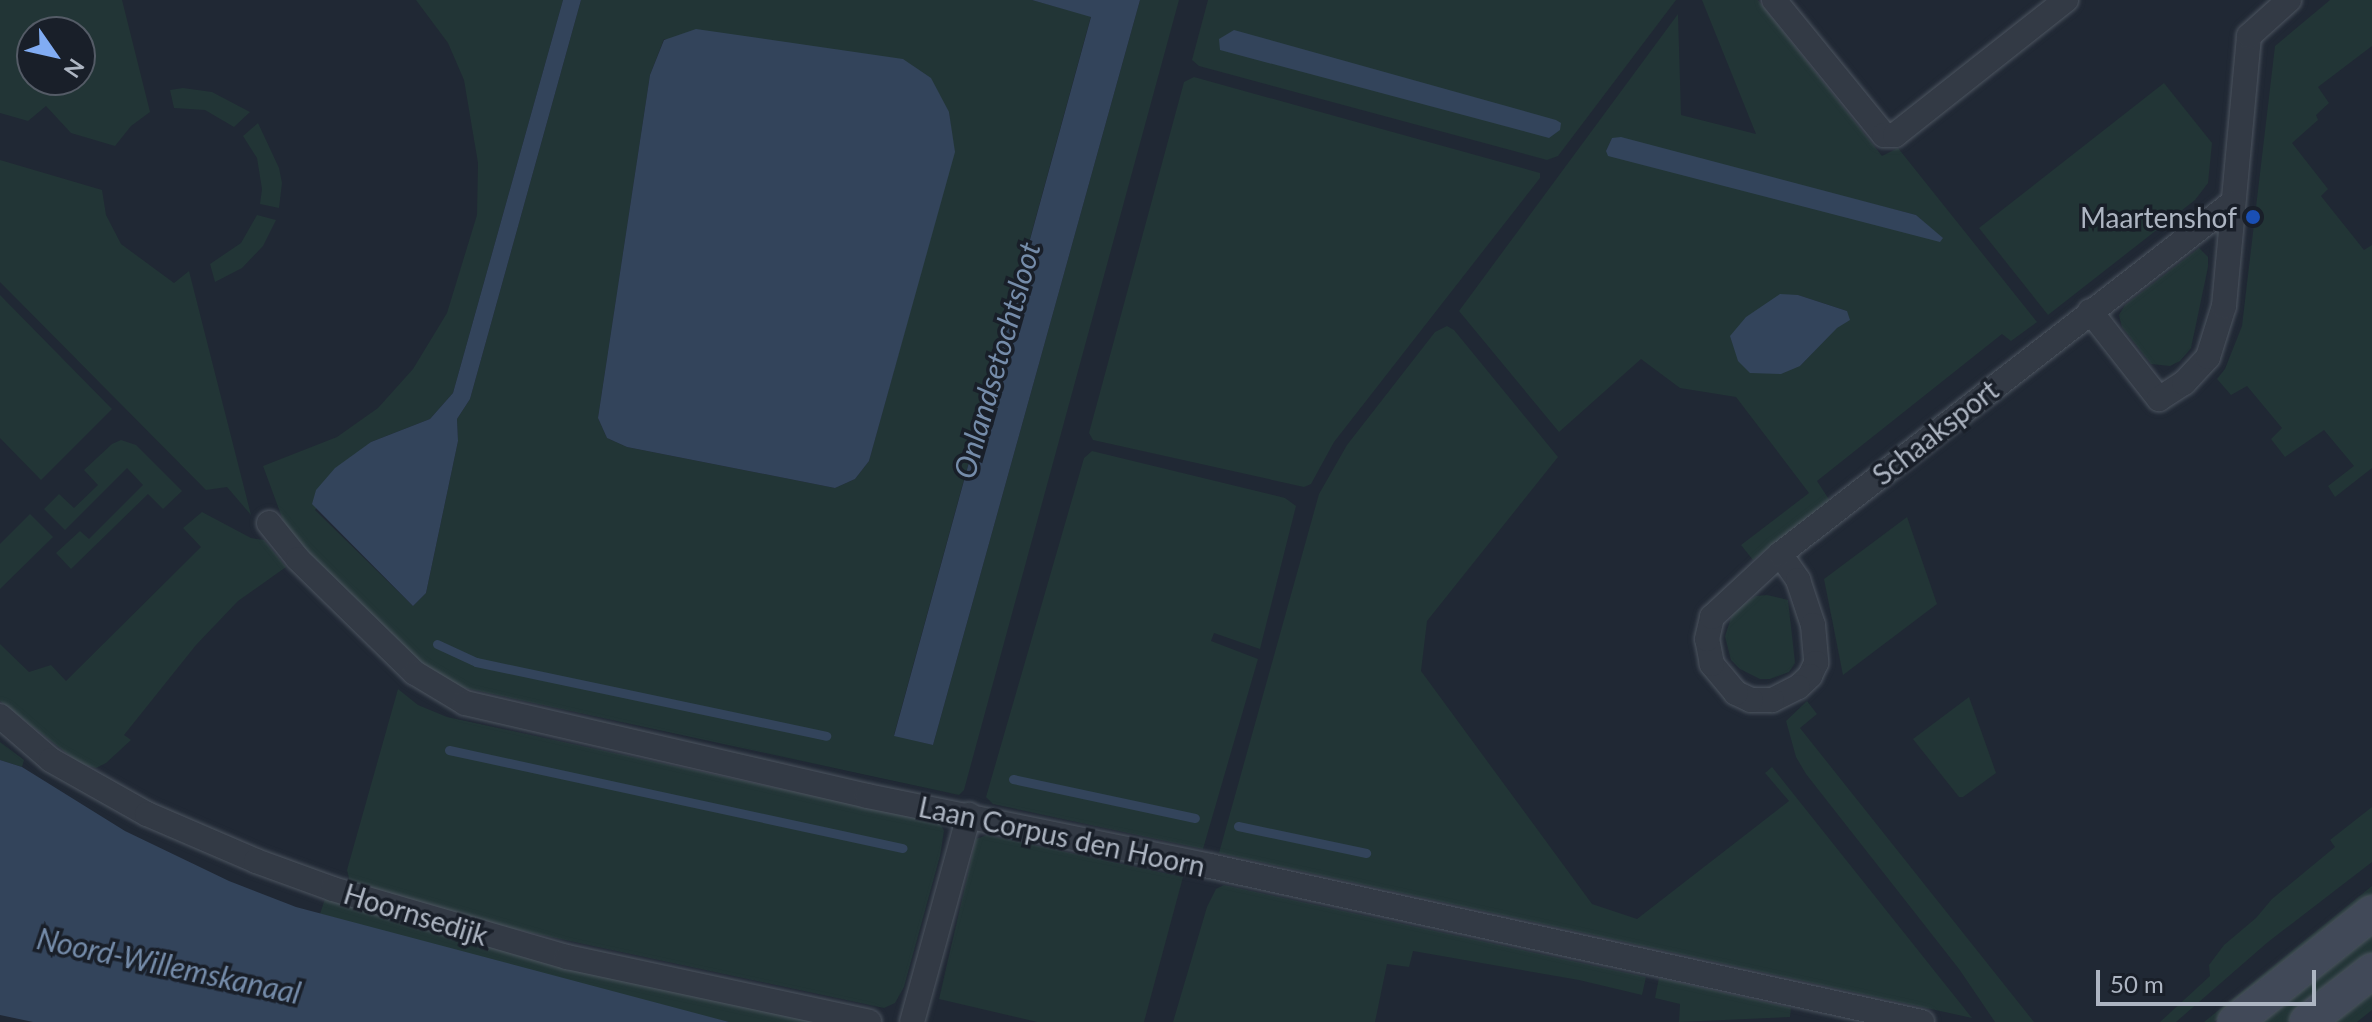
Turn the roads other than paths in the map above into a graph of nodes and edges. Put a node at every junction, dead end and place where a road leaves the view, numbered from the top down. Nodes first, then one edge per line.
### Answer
1 (1774, 0) edge
2 (2066, 0) edge
3 (2289, 0) edge
4 (2232, 203) junction
5 (2090, 311) junction
6 (269, 523) dead end
7 (1780, 554) junction
8 (0, 716) edge
9 (969, 815) junction
10 (2372, 913) edge
11 (2372, 971) edge
12 (869, 1022) edge
13 (912, 1022) edge
14 (1922, 1022) edge
15 (2235, 1022) edge
16 (2307, 1022) edge

1 - 2 street
3 - 4 street
4 - 5 street, Schaaksport
4 - 5 street
5 - 7 street, Schaaksport
6 - 9 street, Laan Corpus den Hoorn
7 - 7 street, Schaaksport
8 - 12 street, Hoornsedijk
9 - 13 street
9 - 14 street, Laan Corpus den Hoorn
10 - 15 main road
11 - 16 main road

